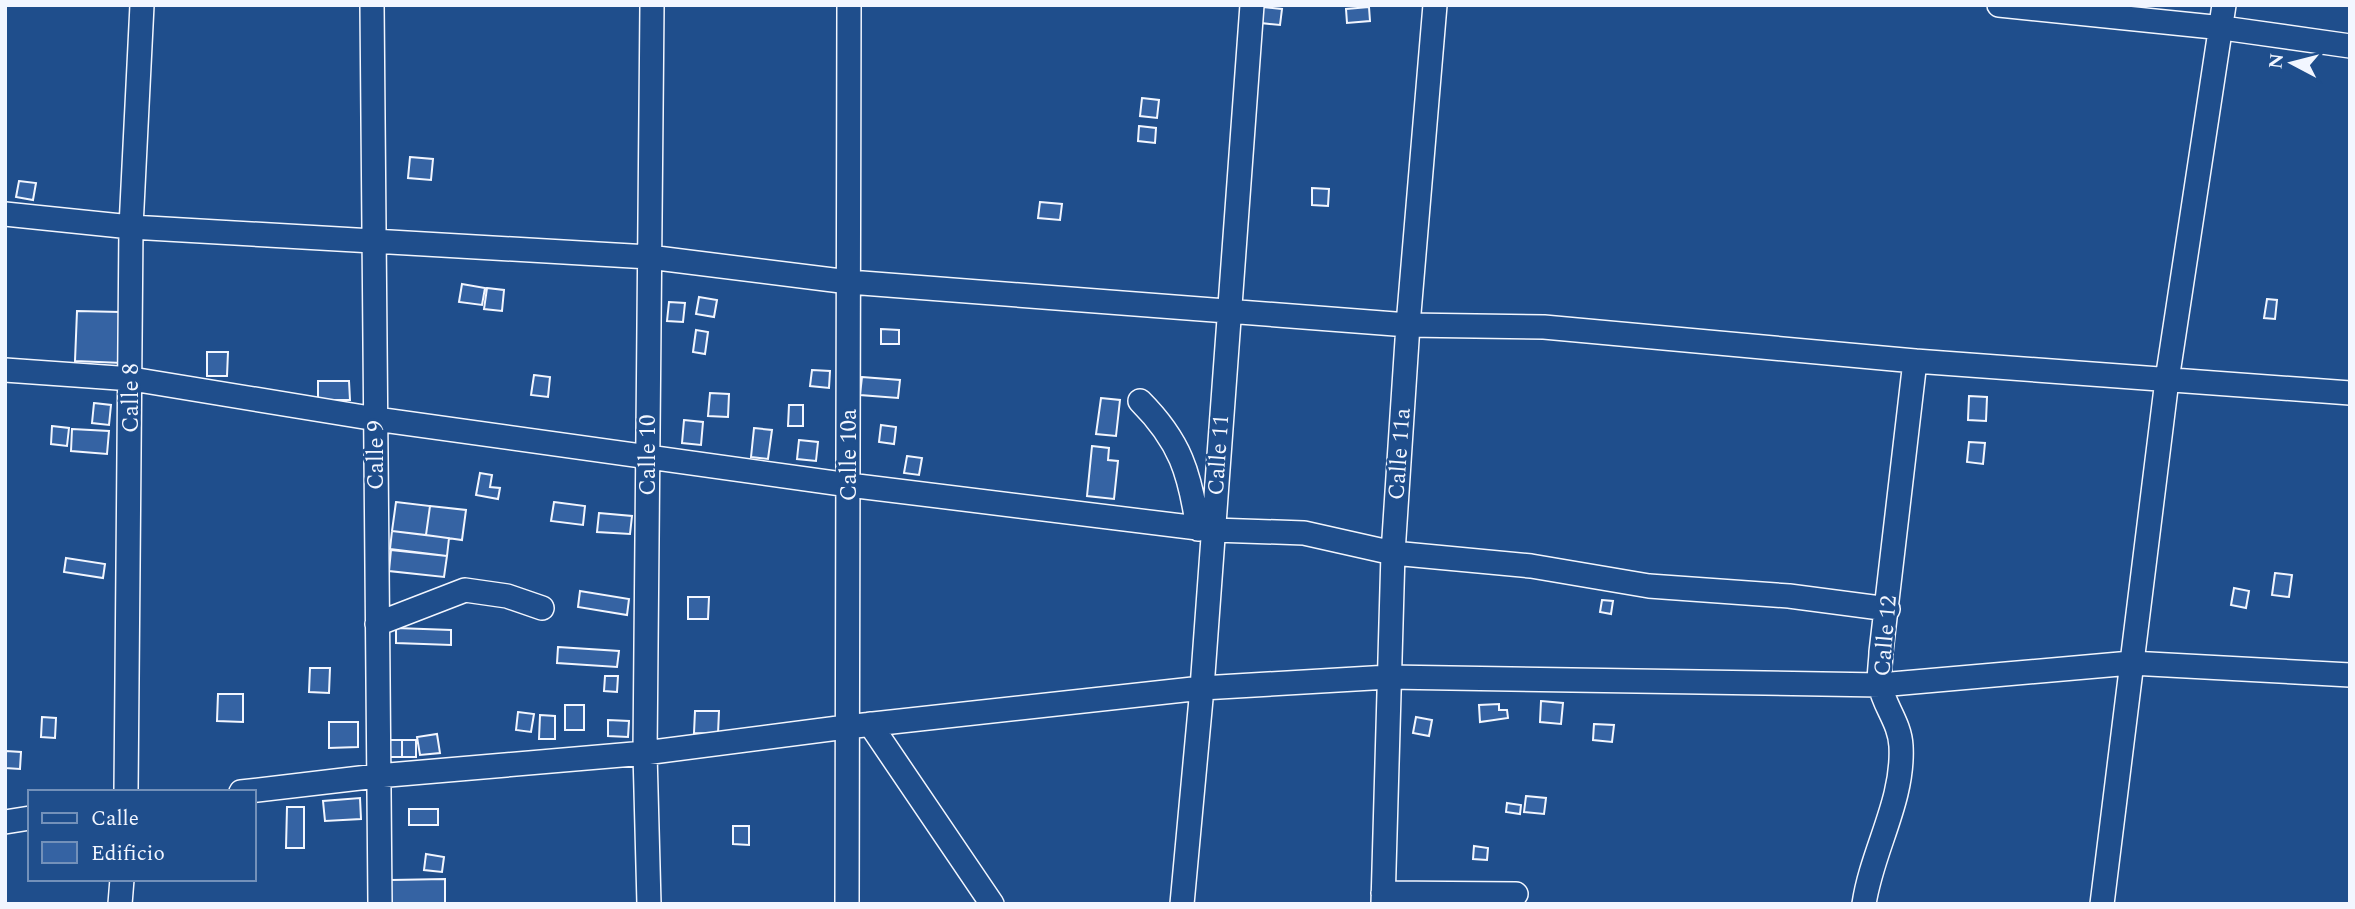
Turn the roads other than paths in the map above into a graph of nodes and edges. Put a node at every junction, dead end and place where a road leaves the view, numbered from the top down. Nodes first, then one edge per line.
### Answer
1 (142, 5) edge
2 (372, 5) edge
3 (652, 5) edge
4 (849, 5) edge
5 (1252, 5) edge
6 (1435, 5) edge
7 (1999, 5) edge
8 (2224, 16) edge
9 (2350, 46) edge
10 (5, 214) edge
11 (131, 227) junction
12 (376, 242) junction
13 (649, 257) junction
14 (849, 282) junction
15 (1230, 309) junction
16 (1408, 325) junction
17 (1915, 360) junction
18 (5, 370) edge
19 (132, 379) junction
20 (2167, 380) junction
21 (2350, 393) edge
22 (1140, 401) dead end
23 (376, 419) junction
24 (648, 455) junction
25 (849, 485) junction
26 (1206, 529) junction
27 (1393, 553) junction
28 (542, 608) dead end
29 (1888, 609) junction
30 (377, 624) junction
31 (2131, 663) junction
32 (2350, 675) edge
33 (1388, 677) junction
34 (1880, 685) junction
35 (1202, 688) junction
36 (870, 724) junction
37 (846, 727) junction
38 (645, 753) junction
39 (377, 776) junction
40 (126, 790) edge
41 (256, 790) edge
42 (28, 818) edge
43 (5, 821) edge
44 (122, 881) edge
45 (1516, 894) dead end
46 (1383, 899) edge
47 (120, 904) edge
48 (380, 904) edge
49 (649, 904) edge
50 (847, 904) edge
51 (992, 904) edge
52 (1182, 904) edge
53 (1864, 904) edge
54 (2102, 904) edge

1 - 11 street, Calle 8
2 - 12 street, Calle 9
3 - 13 street, Calle 10
4 - 14 street, Calle 10a
5 - 15 street, Calle 11
6 - 16 street, Calle 11a
7 - 8 street
8 - 9 street
8 - 20 street
10 - 11 street
11 - 12 street
11 - 19 street, Calle 8
12 - 13 street
12 - 23 street, Calle 9
13 - 14 street
13 - 24 street, Calle 10
14 - 15 street
14 - 25 street, Calle 10a
15 - 16 street
15 - 26 street, Calle 11
16 - 17 street
16 - 27 street, Calle 11a
17 - 20 street
17 - 29 street, Calle 12
18 - 19 street
19 - 23 street
19 - 40 street, Calle 8
20 - 21 street
20 - 31 street
22 - 26 street
23 - 24 street
23 - 30 street, Calle 9
24 - 25 street
24 - 38 street, Calle 10
25 - 26 street
25 - 37 street, Calle 10a
26 - 27 street
26 - 35 street, Calle 11
27 - 29 street
27 - 33 street, Calle 11a
28 - 30 street
29 - 34 street, Calle 12
30 - 39 street, Calle 9
31 - 32 street
31 - 34 street
31 - 54 street
33 - 34 street
33 - 35 street
33 - 46 street, Calle 11a
34 - 53 street, Calle 12
35 - 36 street
35 - 52 street, Calle 11
36 - 37 street
36 - 51 street
37 - 38 street
37 - 50 street, Calle 10a
38 - 39 street
38 - 49 street, Calle 10
39 - 41 street
39 - 48 street, Calle 9
42 - 43 street
44 - 47 street
45 - 46 street

